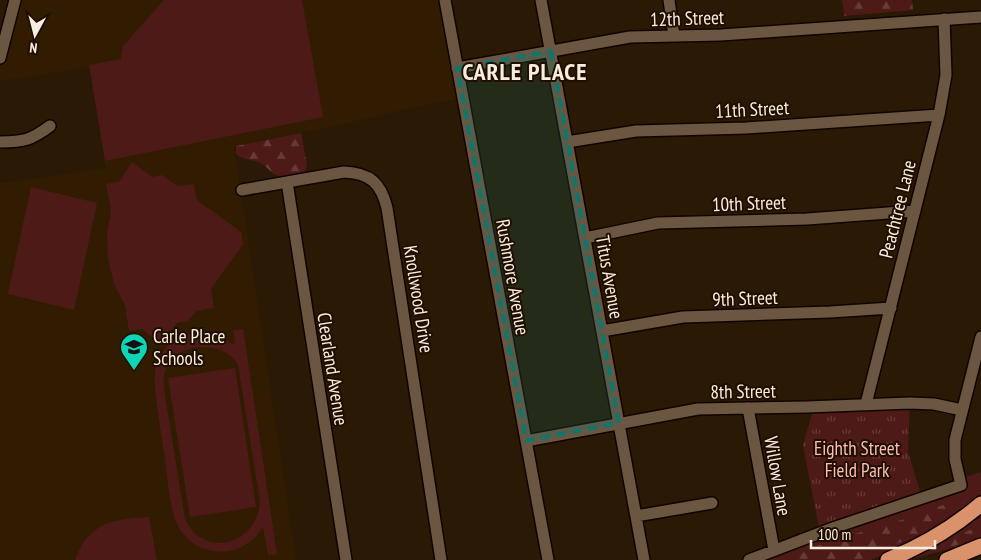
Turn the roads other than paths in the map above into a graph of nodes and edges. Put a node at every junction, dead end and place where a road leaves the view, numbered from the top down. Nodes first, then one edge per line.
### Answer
1 (15, 0) edge
2 (445, 0) edge
3 (541, 0) edge
4 (669, 0) edge
5 (981, 17) edge
6 (944, 20) junction
7 (674, 36) junction
8 (551, 51) junction
9 (0, 58) edge
10 (457, 68) junction
11 (939, 115) junction
12 (50, 126) dead end
13 (0, 142) edge
14 (567, 142) junction
15 (287, 182) junction
16 (242, 190) dead end
17 (915, 211) junction
18 (585, 238) junction
19 (891, 308) junction
20 (602, 331) junction
21 (981, 337) edge
22 (866, 404) junction
23 (748, 408) junction
24 (962, 410) junction
25 (619, 423) junction
26 (526, 440) junction
27 (712, 503) dead end
28 (981, 504) edge
29 (636, 516) junction
30 (981, 546) edge
31 (774, 550) junction
32 (981, 556) edge
33 (346, 560) edge
34 (441, 560) edge
35 (548, 560) edge
36 (644, 560) edge
37 (749, 560) edge
38 (888, 560) edge
39 (947, 560) edge
40 (960, 560) edge

1 - 9 street
2 - 10 street, Rushmore Avenue
3 - 8 street, Titus Avenue
4 - 7 street
5 - 6 street, 12th Street
6 - 7 street, 12th Street
6 - 11 street, Peachtree Lane
7 - 8 street, 12th Street
8 - 10 street, 12th Street
8 - 14 street, Titus Avenue
10 - 26 street, Rushmore Avenue
11 - 14 street, 11th Street
11 - 17 street, Peachtree Lane
12 - 13 street
14 - 18 street, Titus Avenue
15 - 16 street, Knollwood Drive
15 - 33 street, Clearland Avenue
15 - 34 street, Knollwood Drive
17 - 18 street, 10th Street
17 - 19 street, Peachtree Lane
18 - 20 street, Titus Avenue
19 - 20 street, 9th Street
19 - 22 street, Peachtree Lane
20 - 25 street, Titus Avenue
21 - 24 street
22 - 23 street, 8th Street
22 - 24 street, 8th Street
23 - 25 street, 8th Street
23 - 31 street, Willow Lane
24 - 31 street
25 - 26 street, 8th Street
25 - 29 street, Titus Avenue
26 - 35 street, Rushmore Avenue
27 - 29 street
28 - 38 highway
29 - 36 street, Titus Avenue
30 - 39 highway
31 - 37 street
32 - 40 highway

